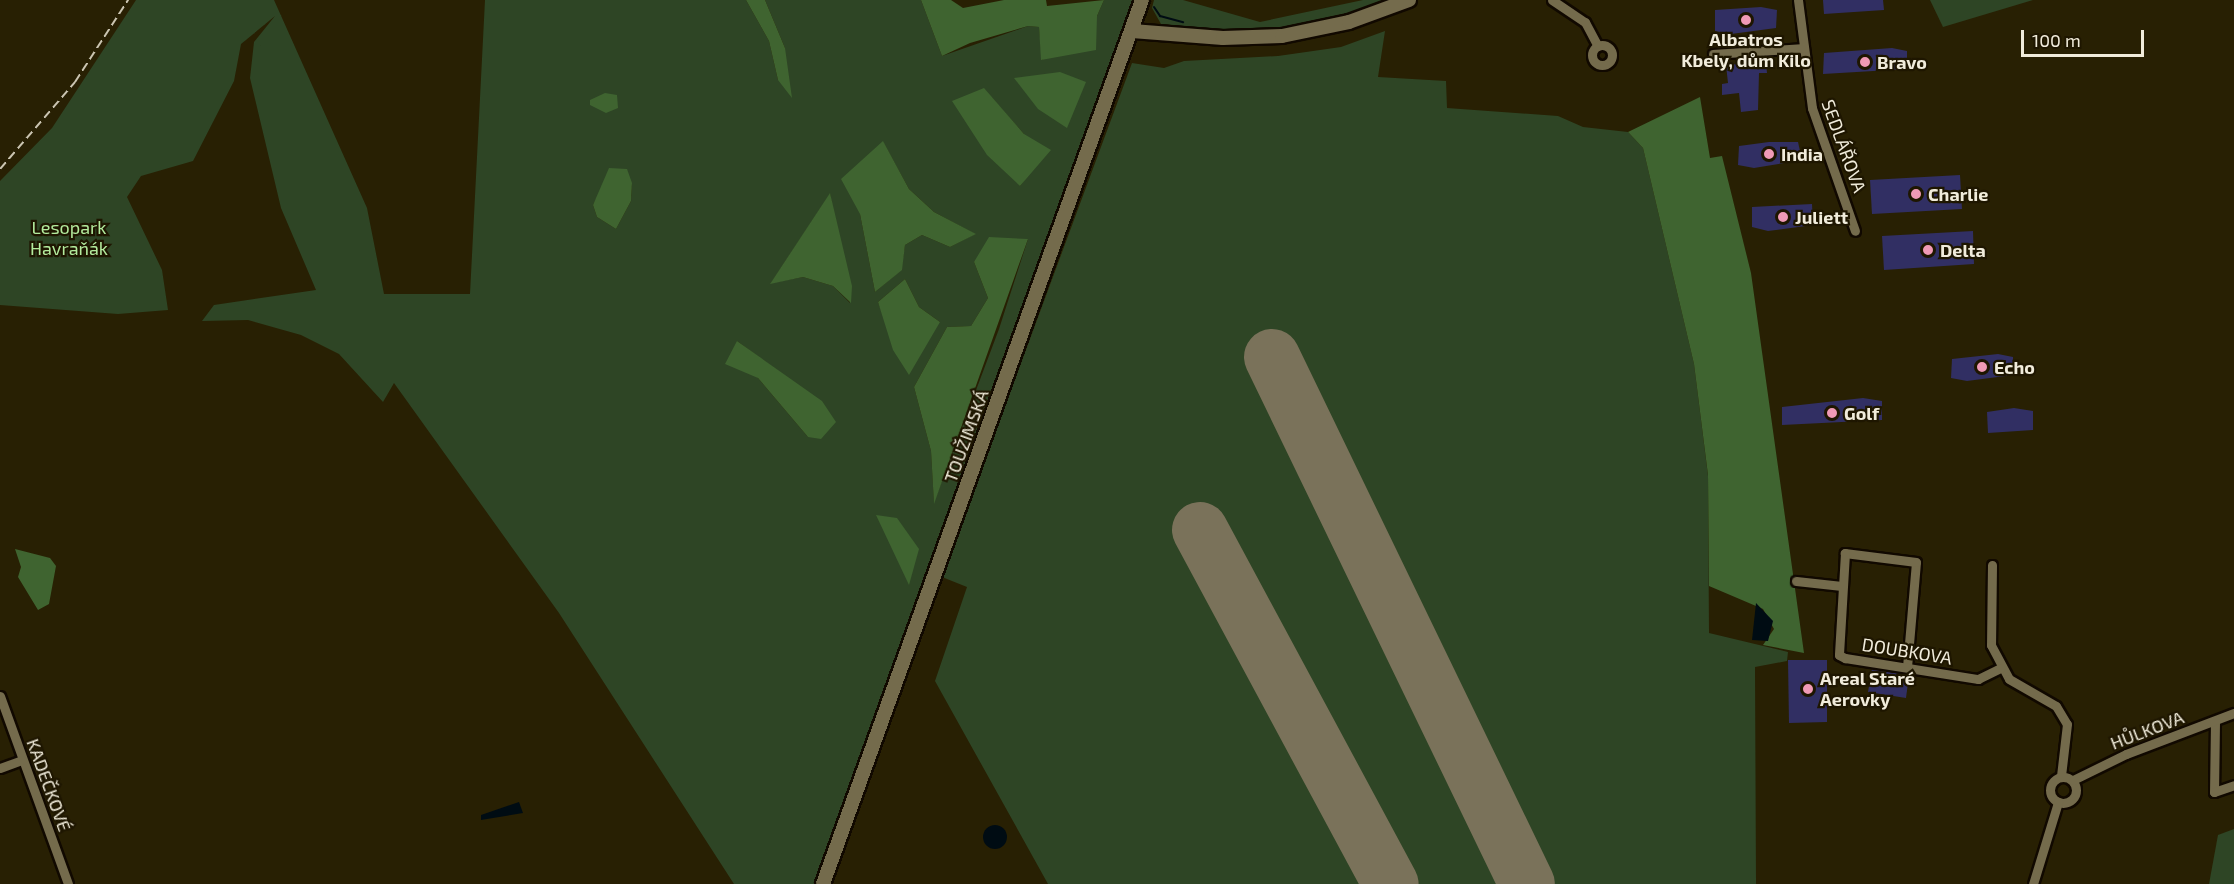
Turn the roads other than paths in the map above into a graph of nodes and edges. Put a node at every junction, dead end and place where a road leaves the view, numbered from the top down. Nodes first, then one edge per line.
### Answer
1 (1142, 0) edge
2 (1409, 0) edge
3 (1552, 0) edge
4 (1798, 0) edge
5 (1132, 31) junction
6 (1598, 46) dead end
7 (1804, 48) junction
8 (1713, 54) dead end
9 (1855, 231) dead end
10 (1992, 565) dead end
11 (1796, 581) dead end
12 (1842, 586) junction
13 (1907, 668) junction
14 (2001, 668) junction
15 (0, 696) edge
16 (2234, 713) edge
17 (2216, 722) junction
18 (22, 760) junction
19 (0, 768) edge
20 (2061, 776) junction
21 (2073, 780) junction
22 (2234, 785) edge
23 (2058, 802) junction
24 (68, 884) edge
25 (823, 884) edge
26 (2033, 884) edge

1 - 5 street, TOUŽIMSKÁ
2 - 5 street
3 - 6 street
4 - 7 street, SEDLÁŘOVA
5 - 25 street, TOUŽIMSKÁ
7 - 8 street
7 - 9 street, SEDLÁŘOVA
10 - 14 street
11 - 12 street
12 - 13 street, DOUBKOVA
12 - 13 street, DOUBKOVA
13 - 14 street, DOUBKOVA
14 - 20 street
15 - 18 street, KADEČKOVÉ
16 - 17 street, HŮLKOVA
17 - 21 street, HŮLKOVA
17 - 22 street
18 - 19 street
18 - 24 street, KADEČKOVÉ
20 - 21 street
20 - 23 street
21 - 23 street
23 - 26 street

